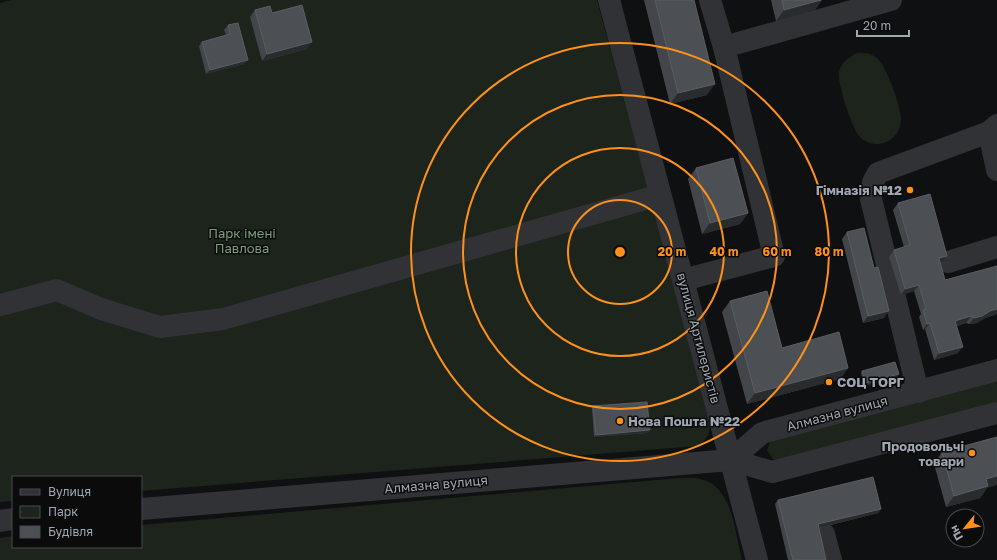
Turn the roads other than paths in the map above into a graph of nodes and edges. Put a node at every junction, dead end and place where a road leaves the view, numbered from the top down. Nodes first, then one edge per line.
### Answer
1 (609, 0) edge
2 (710, 0) edge
3 (891, 0) edge
4 (724, 47) junction
5 (993, 128) edge
6 (997, 170) edge
7 (660, 195) junction
8 (997, 247) edge
9 (948, 262) edge
10 (683, 280) junction
11 (0, 305) edge
12 (997, 370) edge
13 (918, 392) junction
14 (997, 413) edge
15 (731, 460) junction
16 (142, 509) edge
17 (0, 520) edge
18 (12, 520) edge
19 (824, 534) dead end
20 (757, 560) edge
21 (831, 560) edge

1 - 7 street, вулиця Артилеристів
2 - 4 street
3 - 4 street
4 - 10 street
5 - 6 street
5 - 13 street
7 - 10 street, вулиця Артилеристів
7 - 11 street
8 - 9 street
10 - 15 street, вулиця Артилеристів
12 - 13 street, Алмазна вулиця
13 - 15 street, Алмазна вулиця
14 - 15 street, Алмазна вулиця
15 - 16 street, Алмазна вулиця
15 - 20 street, вулиця Артилеристів
17 - 18 street
19 - 21 street

